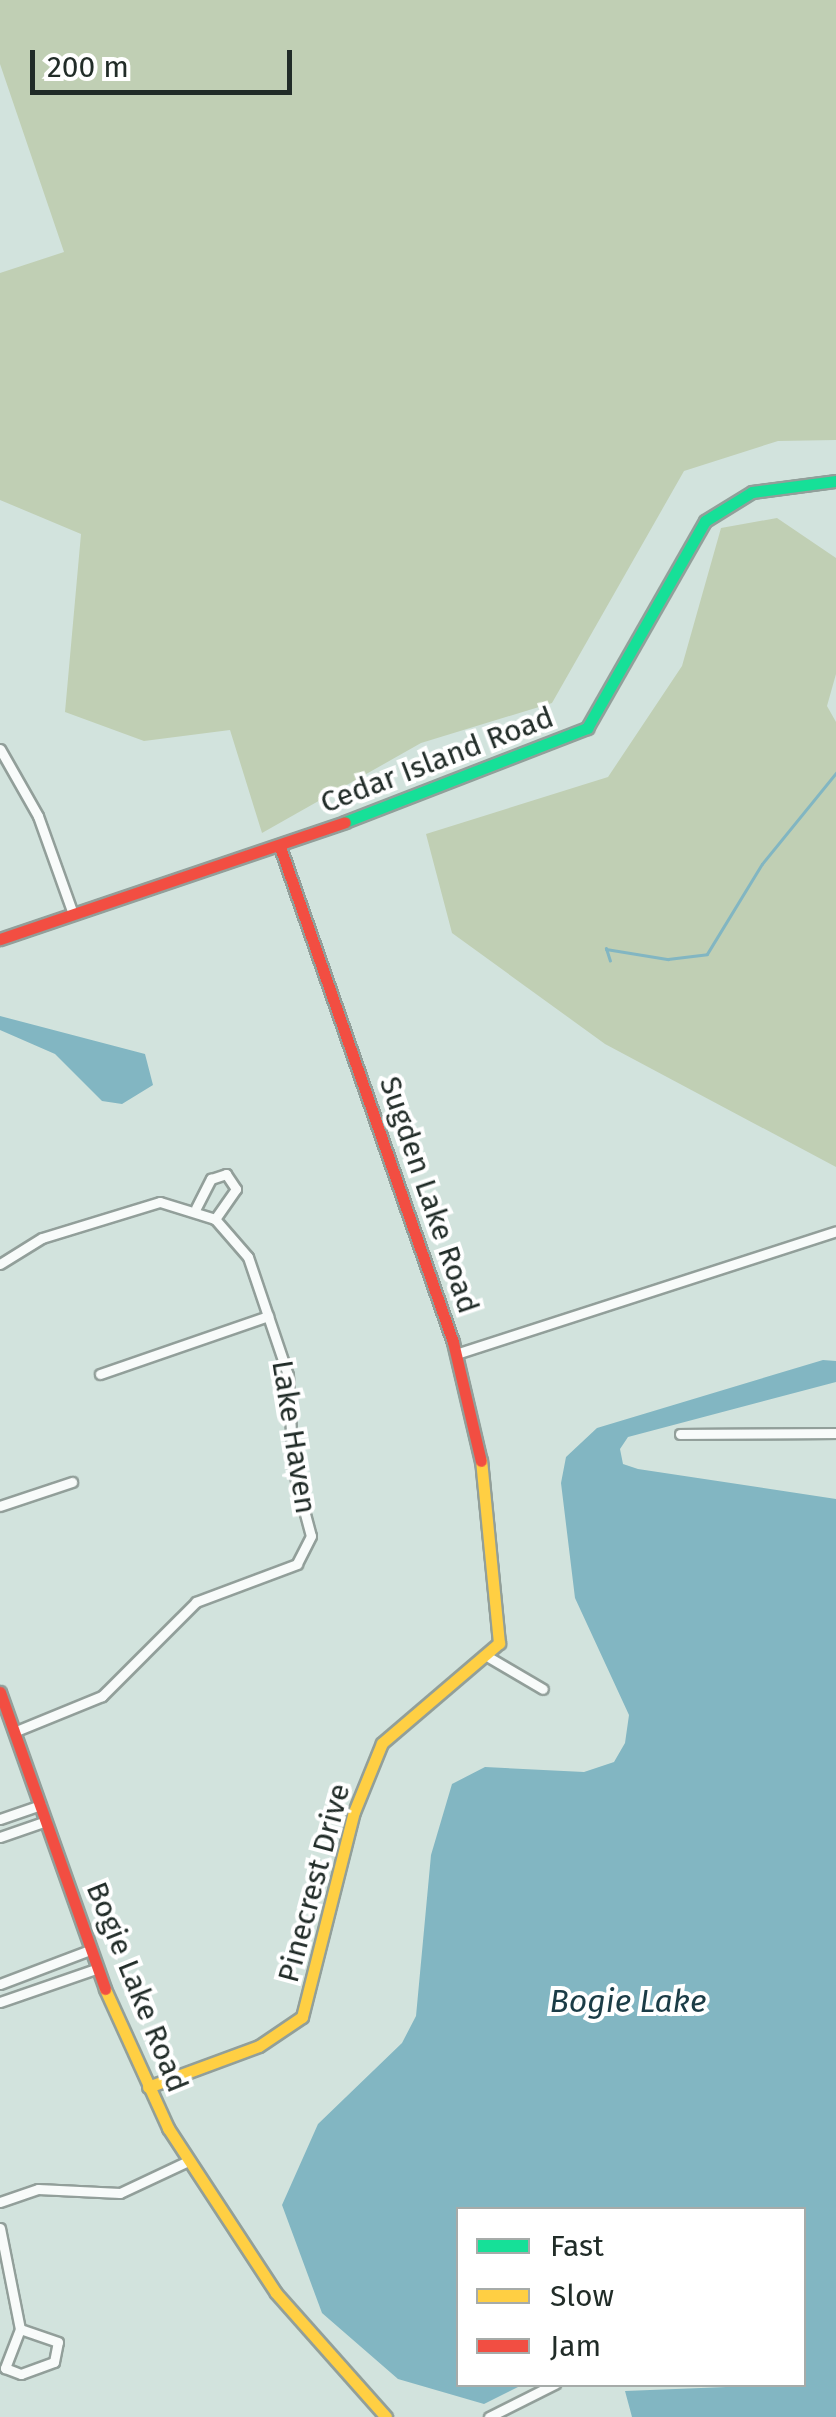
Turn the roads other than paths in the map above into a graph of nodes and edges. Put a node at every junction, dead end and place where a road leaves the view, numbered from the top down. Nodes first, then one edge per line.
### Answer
1 (836, 482) edge
2 (0, 749) edge
3 (280, 847) junction
4 (73, 914) junction
5 (0, 939) edge
6 (196, 1208) junction
7 (216, 1219) junction
8 (836, 1231) edge
9 (0, 1264) edge
10 (268, 1316) junction
11 (456, 1354) junction
12 (100, 1374) dead end
13 (836, 1433) edge
14 (680, 1434) dead end
15 (72, 1482) dead end
16 (0, 1506) edge
17 (490, 1658) junction
18 (543, 1689) dead end
19 (0, 1692) edge
20 (14, 1732) junction
21 (40, 1804) junction
22 (0, 1818) edge
23 (46, 1821) junction
24 (0, 1837) edge
25 (90, 1950) junction
26 (96, 1969) junction
27 (27, 1975) junction
28 (0, 1984) edge
29 (33, 1992) junction
30 (0, 2002) edge
31 (148, 2087) junction
32 (188, 2161) junction
33 (0, 2202) edge
34 (0, 2228) edge
35 (20, 2328) junction
36 (550, 2387) edge
37 (386, 2417) edge
38 (489, 2417) edge

1 - 3 street, Cedar Island Road
2 - 4 street
3 - 4 street, Cedar Island Road
3 - 11 street, Sugden Lake Road
4 - 5 street, Cedar Island Road
6 - 7 street, Lake Haven
6 - 7 street
6 - 9 street, Lake Haven
7 - 10 street, Lake Haven
8 - 11 street, Sugden Lake Road
10 - 12 street
10 - 20 street, Lake Haven
11 - 17 street
13 - 14 street
15 - 16 street
17 - 18 street
17 - 31 street, Pinecrest Drive
19 - 20 street, Bogie Lake Road
20 - 21 street, Bogie Lake Road
21 - 22 street
21 - 23 street, Bogie Lake Road
23 - 24 street
23 - 25 street, Bogie Lake Road
25 - 26 street, Bogie Lake Road
25 - 27 street
26 - 29 street
26 - 31 street, Bogie Lake Road
27 - 28 street
27 - 29 street
29 - 30 street
31 - 32 street, Bogie Lake Road
32 - 33 street
32 - 37 street, Bogie Lake Road
34 - 35 street
35 - 35 street
36 - 38 street

